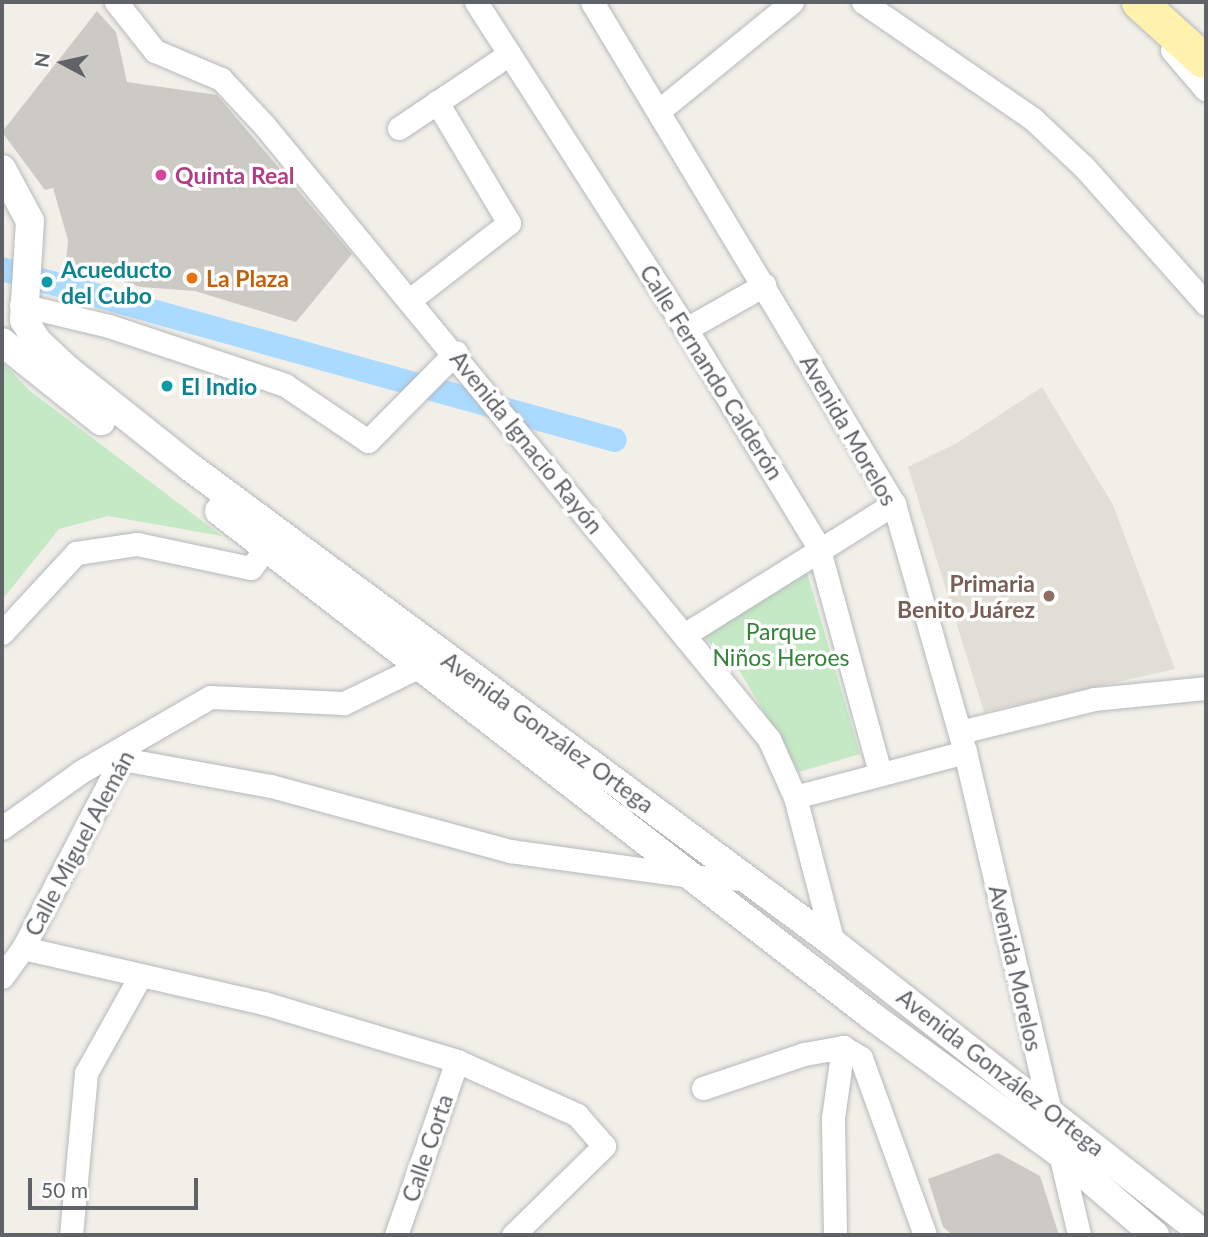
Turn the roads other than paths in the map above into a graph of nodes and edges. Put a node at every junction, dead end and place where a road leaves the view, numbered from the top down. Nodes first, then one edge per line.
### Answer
1 (476, 2) edge
2 (592, 2) edge
3 (792, 2) edge
4 (1119, 2) edge
5 (1139, 2) edge
6 (877, 6) edge
7 (119, 7) edge
8 (509, 54) junction
9 (1205, 75) edge
10 (437, 102) junction
11 (661, 109) junction
12 (399, 128) dead end
13 (2, 169) edge
14 (764, 285) junction
15 (411, 299) junction
16 (1206, 304) edge
17 (21, 305) junction
18 (686, 329) junction
19 (2, 342) edge
20 (456, 352) junction
21 (894, 504) junction
22 (272, 539) junction
23 (818, 547) junction
24 (2, 633) edge
25 (684, 635) junction
26 (432, 659) junction
27 (1206, 688) edge
28 (962, 742) junction
29 (126, 751) junction
30 (880, 773) junction
31 (795, 797) junction
32 (2, 828) edge
33 (697, 877) junction
34 (748, 879) junction
35 (834, 943) junction
36 (23, 948) junction
37 (2, 977) edge
38 (139, 978) junction
39 (843, 1047) junction
40 (457, 1061) junction
41 (703, 1088) dead end
42 (1048, 1106) junction
43 (1057, 1152) junction
44 (71, 1235) edge
45 (396, 1235) edge
46 (513, 1235) edge
47 (835, 1235) edge
48 (925, 1235) edge
49 (1079, 1235) edge
50 (1155, 1235) edge
51 (1206, 1235) edge

1 - 8 street, Calle Fernando Calderón
2 - 11 street, Avenida Morelos
3 - 11 street
4 - 9 street
5 - 9 main road
6 - 16 street
7 - 15 street, Avenida Ignacio Rayón
8 - 10 street
8 - 18 street, Calle Fernando Calderón
10 - 12 street
10 - 15 street
11 - 14 street, Avenida Morelos
13 - 17 street
14 - 18 street
14 - 21 street, Avenida Morelos
15 - 20 street, Avenida Ignacio Rayón
17 - 20 street
17 - 22 street, Avenida González Ortega
18 - 23 street, Calle Fernando Calderón
19 - 22 street, Avenida González Ortega
20 - 25 street, Avenida Ignacio Rayón
21 - 23 street
21 - 28 street, Avenida Morelos
22 - 24 street
22 - 26 street, Avenida González Ortega
23 - 25 street
23 - 30 street, Calle Fernando Calderón
25 - 31 street, Avenida Ignacio Rayón
26 - 29 street, Calle Miguel Alemán
26 - 33 street, Avenida González Ortega
26 - 34 street, Avenida González Ortega
27 - 28 street
28 - 30 street
28 - 42 street, Avenida Morelos
29 - 32 street
29 - 33 street
29 - 36 street, Calle Miguel Alemán
30 - 31 street
31 - 35 street, Avenida Ignacio Rayón
33 - 34 street
33 - 43 street, Avenida González Ortega
34 - 35 street, Avenida González Ortega
35 - 42 street, Avenida González Ortega
36 - 37 street, Calle Miguel Alemán
36 - 38 street
38 - 40 street
38 - 44 street
39 - 41 street
39 - 47 street
39 - 48 street
40 - 45 street, Calle Corta
40 - 46 street
42 - 43 street, Avenida Morelos
42 - 51 street, Avenida González Ortega
43 - 49 street
43 - 50 street, Avenida González Ortega

